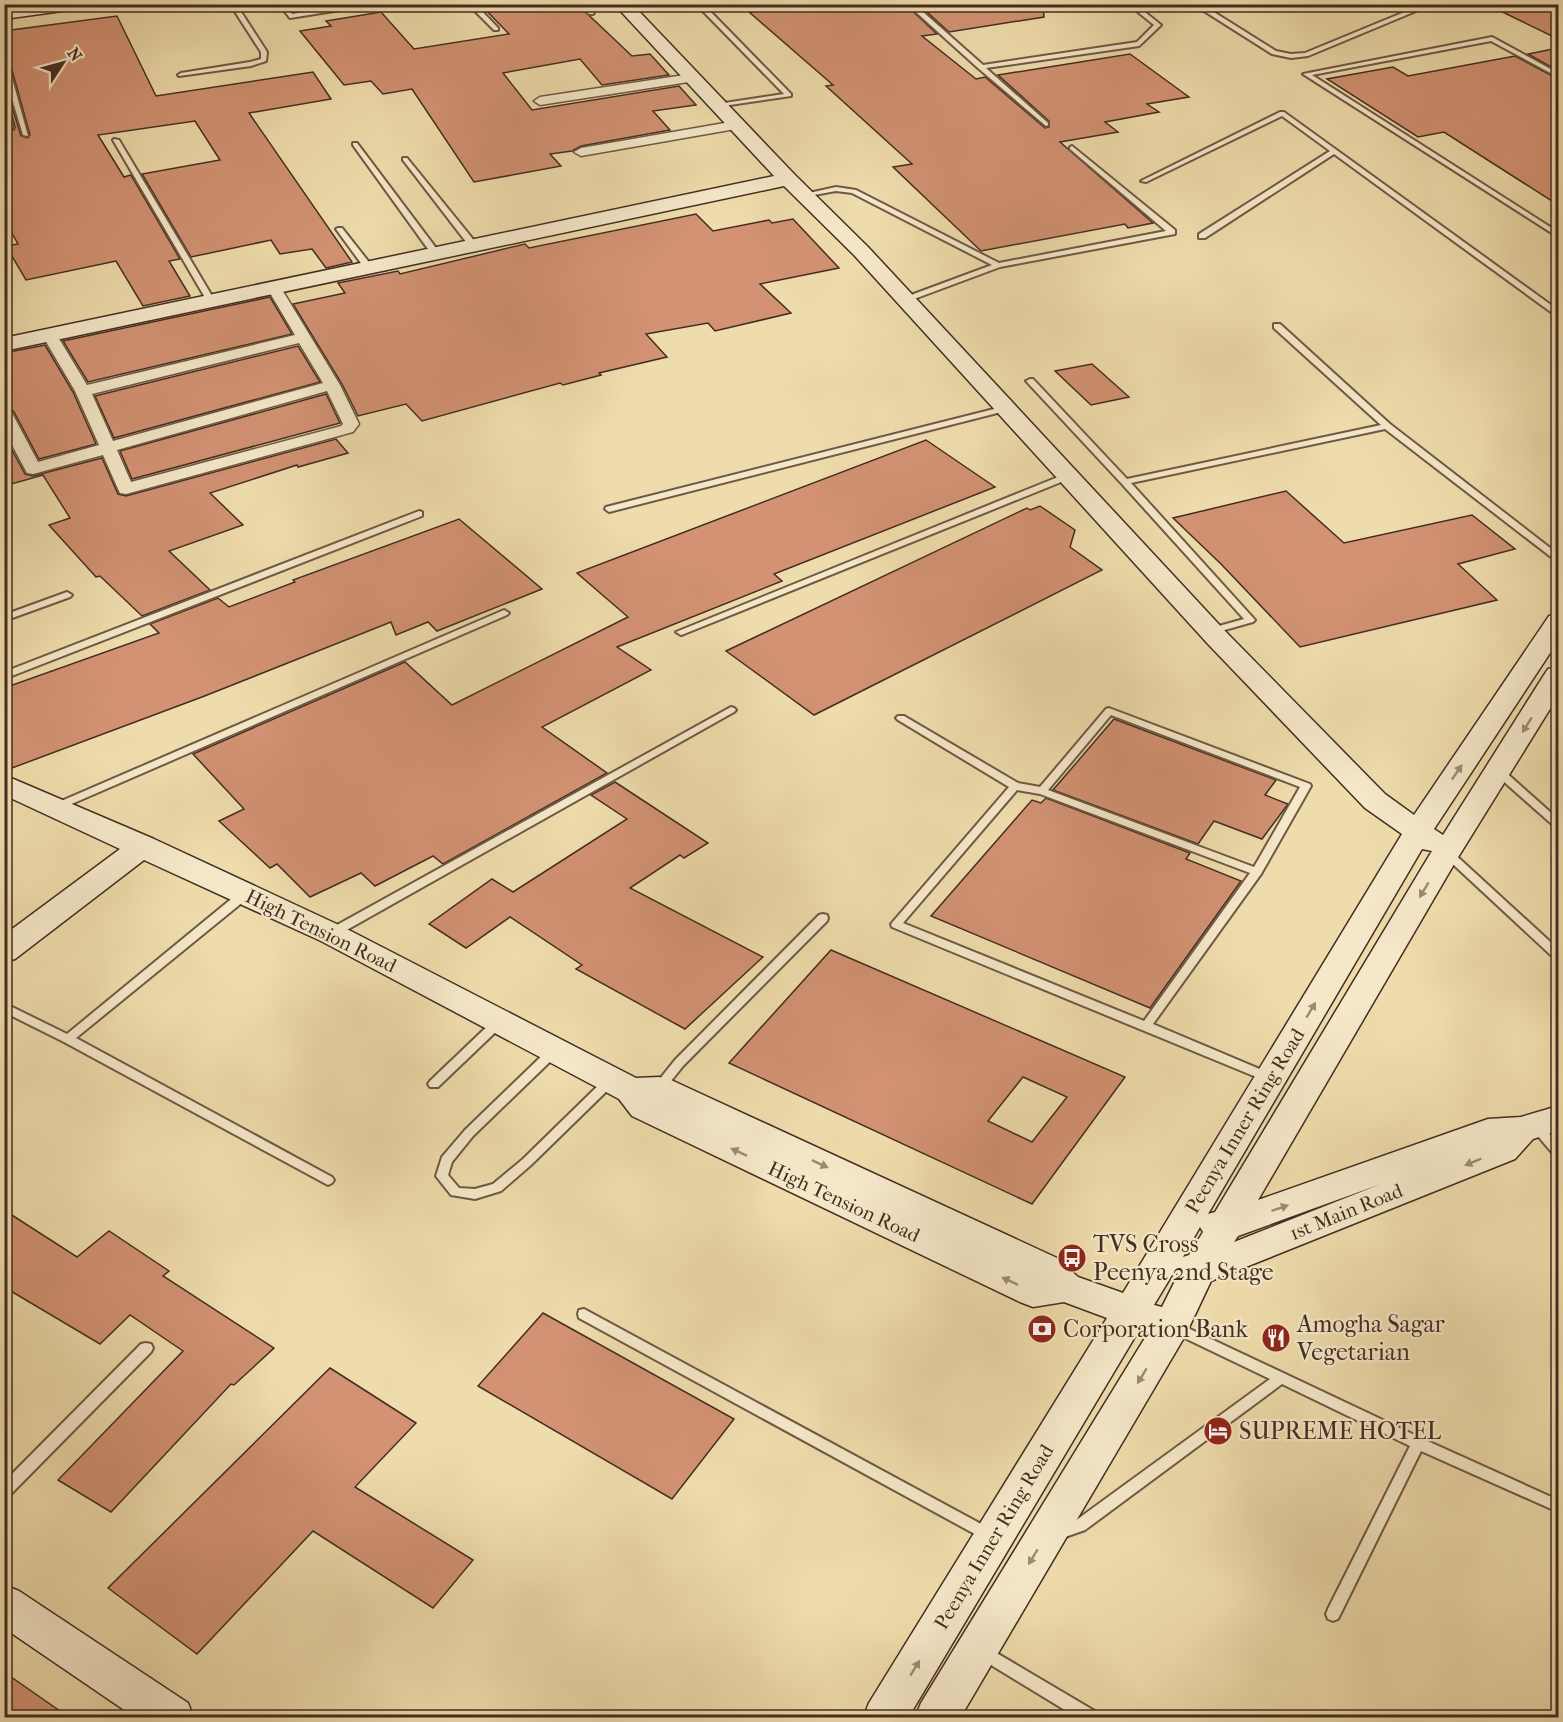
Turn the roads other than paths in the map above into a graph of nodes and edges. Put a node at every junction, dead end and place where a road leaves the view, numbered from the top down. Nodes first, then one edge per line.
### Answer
1 (77, 4) edge
2 (233, 4) edge
3 (282, 4) edge
4 (375, 4) edge
5 (471, 4) edge
6 (583, 4) edge
7 (699, 4) edge
8 (910, 4) edge
9 (1131, 4) edge
10 (1196, 4) edge
11 (624, 5) edge
12 (1429, 5) edge
13 (591, 13) dead end
14 (4, 14) edge
15 (496, 29) dead end
16 (4, 60) edge
17 (980, 67) junction
18 (181, 75) dead end
19 (1558, 75) edge
20 (691, 78) junction
21 (540, 101) dead end
22 (718, 106) junction
23 (4, 107) edge
24 (1046, 124) dead end
25 (736, 125) junction
26 (11, 127) dead end
27 (26, 135) dead end
28 (116, 140) dead end
29 (355, 144) dead end
30 (1072, 148) dead end
31 (1335, 150) junction
32 (581, 152) dead end
33 (405, 159) dead end
34 (1144, 181) dead end
35 (796, 187) junction
36 (340, 230) dead end
37 (1558, 235) edge
38 (1203, 236) dead end
39 (473, 245) junction
40 (436, 254) junction
41 (998, 265) junction
42 (369, 268) junction
43 (274, 288) junction
44 (906, 300) junction
45 (211, 301) junction
46 (1558, 313) edge
47 (1277, 326) dead end
48 (51, 335) junction
49 (303, 338) junction
50 (4, 345) edge
51 (1030, 381) dead end
52 (332, 385) junction
53 (83, 391) junction
54 (1006, 408) junction
55 (4, 413) edge
56 (1387, 426) junction
57 (110, 448) junction
58 (1068, 476) junction
59 (1125, 482) junction
60 (609, 509) dead end
61 (419, 514) dead end
62 (1558, 558) edge
63 (68, 595) dead end
64 (504, 613) dead end
65 (4, 618) edge
66 (1558, 622) edge
67 (1211, 631) junction
68 (681, 632) dead end
69 (4, 676) edge
70 (1555, 686) edge
71 (731, 710) dead end
72 (901, 718) dead end
73 (1498, 771) junction
74 (4, 783) edge
75 (1015, 786) junction
76 (1042, 791) junction
77 (1435, 804) junction
78 (56, 807) junction
79 (1558, 824) edge
80 (1463, 825) junction
81 (1418, 831) junction
82 (143, 846) junction
83 (1446, 852) junction
84 (1257, 872) junction
85 (246, 894) junction
86 (823, 918) dead end
87 (332, 934) junction
88 (4, 951) edge
89 (1558, 955) edge
90 (4, 1006) edge
91 (500, 1021) junction
92 (1146, 1026) junction
93 (68, 1039) junction
94 (555, 1050) junction
95 (1270, 1078) junction
96 (434, 1084) dead end
97 (634, 1086) junction
98 (1538, 1125) edge
99 (1558, 1152) edge
100 (328, 1180) dead end
101 (1187, 1218) junction
102 (1224, 1226) junction
103 (1164, 1257) junction
104 (1198, 1271) junction
105 (1129, 1312) junction
106 (584, 1314) dead end
107 (1172, 1325) junction
108 (146, 1348) dead end
109 (1281, 1378) junction
110 (1418, 1443) junction
111 (4, 1492) edge
112 (1558, 1506) edge
113 (1052, 1524) junction
114 (994, 1538) junction
115 (4, 1604) edge
116 (1333, 1614) dead end
117 (977, 1648) junction
118 (173, 1718) edge
119 (884, 1718) edge
120 (936, 1718) edge
121 (1094, 1718) edge

1 - 14 street
2 - 18 lane
3 - 4 lane
5 - 15 lane
6 - 13 lane
7 - 22 lane
8 - 17 lane
9 - 17 lane
10 - 12 lane
11 - 20 street
16 - 27 lane
17 - 24 lane
19 - 37 lane
20 - 21 street
20 - 22 street
22 - 25 street
23 - 26 lane
25 - 32 street
25 - 35 street
28 - 45 lane
29 - 40 lane
30 - 41 lane
31 - 34 lane
31 - 38 lane
31 - 46 lane
33 - 39 lane
35 - 39 street
35 - 41 lane
35 - 44 street
36 - 42 lane
39 - 40 street
40 - 42 street
41 - 44 lane
42 - 43 street
43 - 45 street
43 - 49 street
44 - 54 street
45 - 48 street
47 - 56 lane
48 - 50 street
48 - 53 street
49 - 52 street
49 - 53 street
51 - 59 lane
52 - 57 street
52 - 57 street
53 - 57 street
54 - 58 street
54 - 60 lane
55 - 57 street
56 - 59 lane
56 - 62 lane
58 - 67 street
58 - 68 lane
59 - 67 lane
61 - 69 lane
63 - 65 lane
64 - 78 lane
77 -> 66 street, Peenya Inner Ring Road
67 - 81 street
70 -> 73 street, Peenya Inner Ring Road
71 - 87 lane
72 - 75 lane
73 - 79 lane
73 - 80 street, Peenya Inner Ring Road
74 - 78 street, High Tension Road
75 - 76 lane
75 - 92 lane
76 - 84 lane
76 - 84 lane
77 - 80 street
77 - 81 street, Peenya Inner Ring Road
78 - 82 street, High Tension Road
80 - 83 street, Peenya Inner Ring Road
81 - 83 street
95 -> 81 street, Peenya Inner Ring Road
82 - 85 street, High Tension Road
82 - 88 street
83 - 89 lane
83 -> 102 street, Peenya Inner Ring Road
84 - 92 lane
85 - 87 street, High Tension Road
85 - 93 lane
86 - 97 lane
87 - 91 street, High Tension Road
90 - 93 lane
91 - 94 street, High Tension Road
91 - 96 lane
92 - 95 lane
93 - 100 lane
94 - 97 street, High Tension Road
94 - 97 lane
95 - 101 street, Peenya Inner Ring Road
97 - 105 street, High Tension Road
98 - 99 lane
102 -> 98 street, 1st Main Road
98 -> 104 street, 1st Main Road
101 - 102 street
101 - 103 street, Peenya Inner Ring Road
102 - 104 street, Peenya Inner Ring Road
103 - 104 street
103 - 105 street, Peenya Inner Ring Road
104 - 107 street, Peenya Inner Ring Road
105 - 107 street, High Tension Road
105 - 114 street, Peenya Inner Ring Road
106 - 114 lane
107 - 109 lane
107 -> 113 street, Peenya Inner Ring Road
108 - 111 lane
109 - 110 lane
109 - 113 lane
110 - 112 lane
110 - 116 lane
113 -> 117 street, Peenya Inner Ring Road
119 -> 114 street, Peenya Inner Ring Road
115 - 118 street
117 - 120 street, Peenya Inner Ring Road
117 - 121 lane

